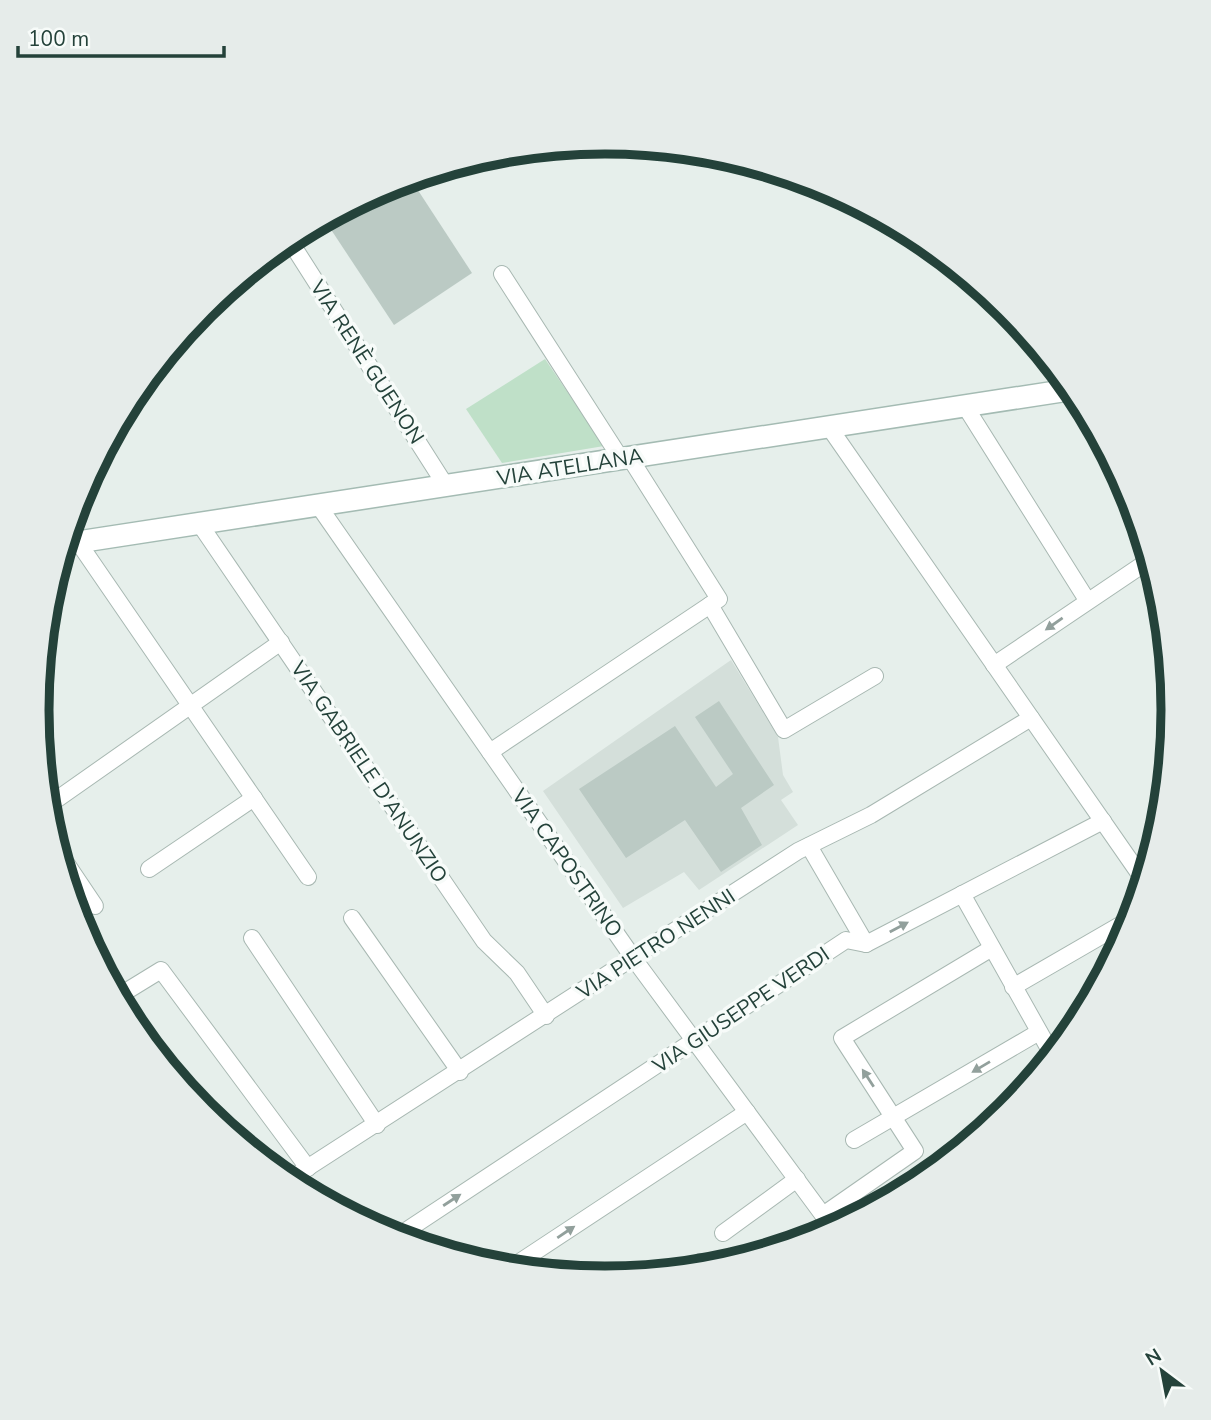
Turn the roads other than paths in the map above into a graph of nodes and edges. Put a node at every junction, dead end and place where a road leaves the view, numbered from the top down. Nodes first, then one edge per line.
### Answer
1 (294, 248) edge
2 (502, 274) dead end
3 (1061, 391) edge
4 (965, 406) junction
5 (829, 427) junction
6 (626, 458) junction
7 (446, 485) junction
8 (318, 505) junction
9 (199, 523) junction
10 (75, 542) edge
11 (74, 547) edge
12 (1143, 564) edge
13 (1087, 600) junction
14 (710, 605) junction
15 (281, 642) junction
16 (994, 665) junction
17 (875, 676) dead end
18 (191, 705) junction
19 (1031, 718) junction
20 (490, 752) junction
21 (254, 798) junction
22 (57, 799) edge
23 (1102, 821) junction
24 (809, 846) junction
25 (149, 869) dead end
26 (1138, 871) edge
27 (75, 875) edge
28 (307, 877) dead end
29 (962, 894) junction
30 (96, 906) dead end
31 (352, 918) dead end
32 (1119, 926) edge
33 (252, 938) dead end
34 (866, 944) junction
35 (992, 948) junction
36 (634, 959) junction
37 (1013, 987) junction
38 (126, 991) edge
39 (546, 1016) junction
40 (1039, 1032) junction
41 (695, 1042) junction
42 (1048, 1047) edge
43 (460, 1072) junction
44 (747, 1112) junction
45 (894, 1118) junction
46 (377, 1125) junction
47 (854, 1140) dead end
48 (308, 1168) junction
49 (298, 1174) edge
50 (797, 1179) junction
51 (823, 1215) junction
52 (827, 1220) edge
53 (408, 1230) edge
54 (723, 1233) dead end
55 (522, 1260) edge

1 - 7 street, VIA RENÈ GUENON
2 - 6 street
3 - 4 main road, VIA ATELLANA
4 - 5 main road, VIA ATELLANA
4 - 13 street
5 - 6 main road, VIA ATELLANA
5 - 16 street
6 - 7 main road, VIA ATELLANA
6 - 14 street
7 - 8 main road, VIA ATELLANA
8 - 9 main road, VIA ATELLANA
8 - 20 street, VIA CAPOSTRINO
9 - 10 main road, VIA ATELLANA
9 - 15 street, VIA GABRIELE D'ANUNZIO
11 - 18 street
12 - 13 street
13 -> 16 street
14 - 17 street
14 - 20 street
15 - 18 street
15 - 39 street, VIA GABRIELE D'ANUNZIO
16 - 19 street
18 - 21 street
18 - 22 street
19 - 23 street
19 - 24 street, VIA PIETRO NENNI
20 - 36 street, VIA CAPOSTRINO
21 - 25 street
21 - 28 street
23 - 26 street
23 - 29 street, VIA GIUSEPPE VERDI
24 - 34 street
24 - 36 street, VIA PIETRO NENNI
27 - 30 street
34 -> 29 street, VIA GIUSEPPE VERDI
29 - 35 street
31 - 43 street
32 - 37 street
33 - 46 street
34 - 41 street, VIA GIUSEPPE VERDI
35 - 37 street
45 -> 35 street
36 - 39 street, VIA PIETRO NENNI
36 - 41 street, VIA CAPOSTRINO
37 - 40 street
38 - 48 street
39 - 43 street, VIA PIETRO NENNI
40 - 42 street
40 -> 45 street
41 - 44 street, VIA CAPOSTRINO
53 -> 41 street, VIA GIUSEPPE VERDI
43 - 46 street, VIA PIETRO NENNI
44 - 50 street, VIA CAPOSTRINO
55 -> 44 street
45 - 47 street
45 - 51 street
46 - 48 street, VIA PIETRO NENNI
48 - 49 street, VIA PIETRO NENNI
50 - 51 street, VIA CAPOSTRINO
50 - 54 street
51 - 52 street, VIA CAPOSTRINO

